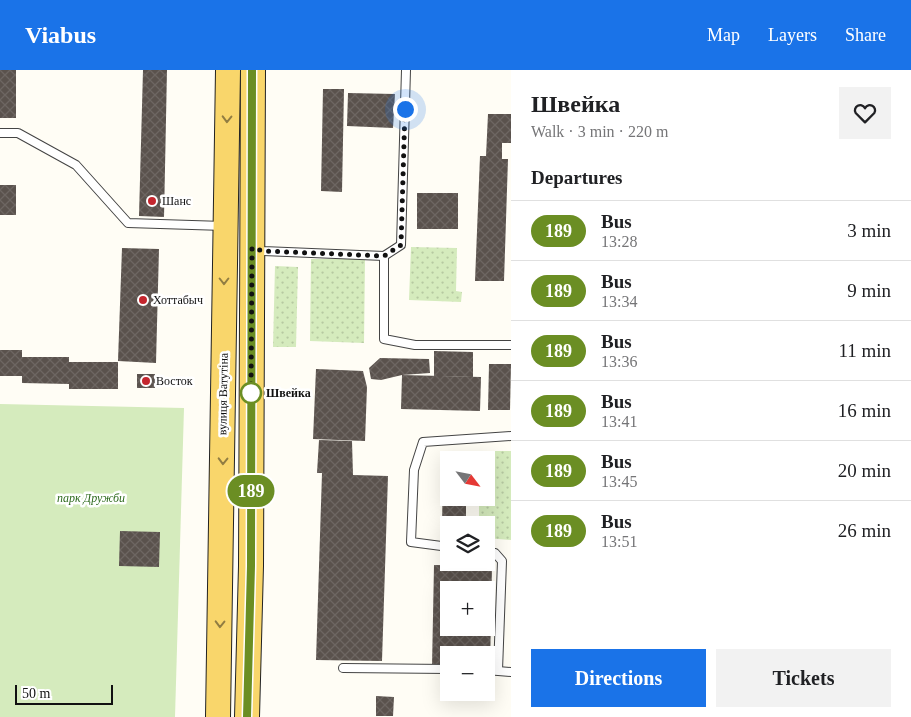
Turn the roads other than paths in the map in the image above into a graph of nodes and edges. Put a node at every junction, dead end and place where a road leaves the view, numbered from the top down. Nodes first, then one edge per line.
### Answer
1 (228, 70) edge
2 (252, 70) edge
3 (406, 70) edge
4 (0, 133) edge
5 (225, 226) junction
6 (252, 248) junction
7 (384, 256) junction
8 (511, 345) edge
9 (511, 436) edge
10 (440, 546) edge
11 (495, 553) edge
12 (343, 668) dead end
13 (440, 670) edge
14 (498, 670) joint
15 (511, 672) edge
16 (218, 717) edge
17 (247, 717) edge

1 -> 5 main road, вулиця Ватутіна
2 - 6 main road
3 - 7 lane
4 - 5 lane
5 -> 16 main road, вулиця Ватутіна
6 - 7 lane
6 - 17 main road
7 - 8 lane
9 - 10 lane
11 - 14 lane
12 - 13 lane
14 - 15 lane

